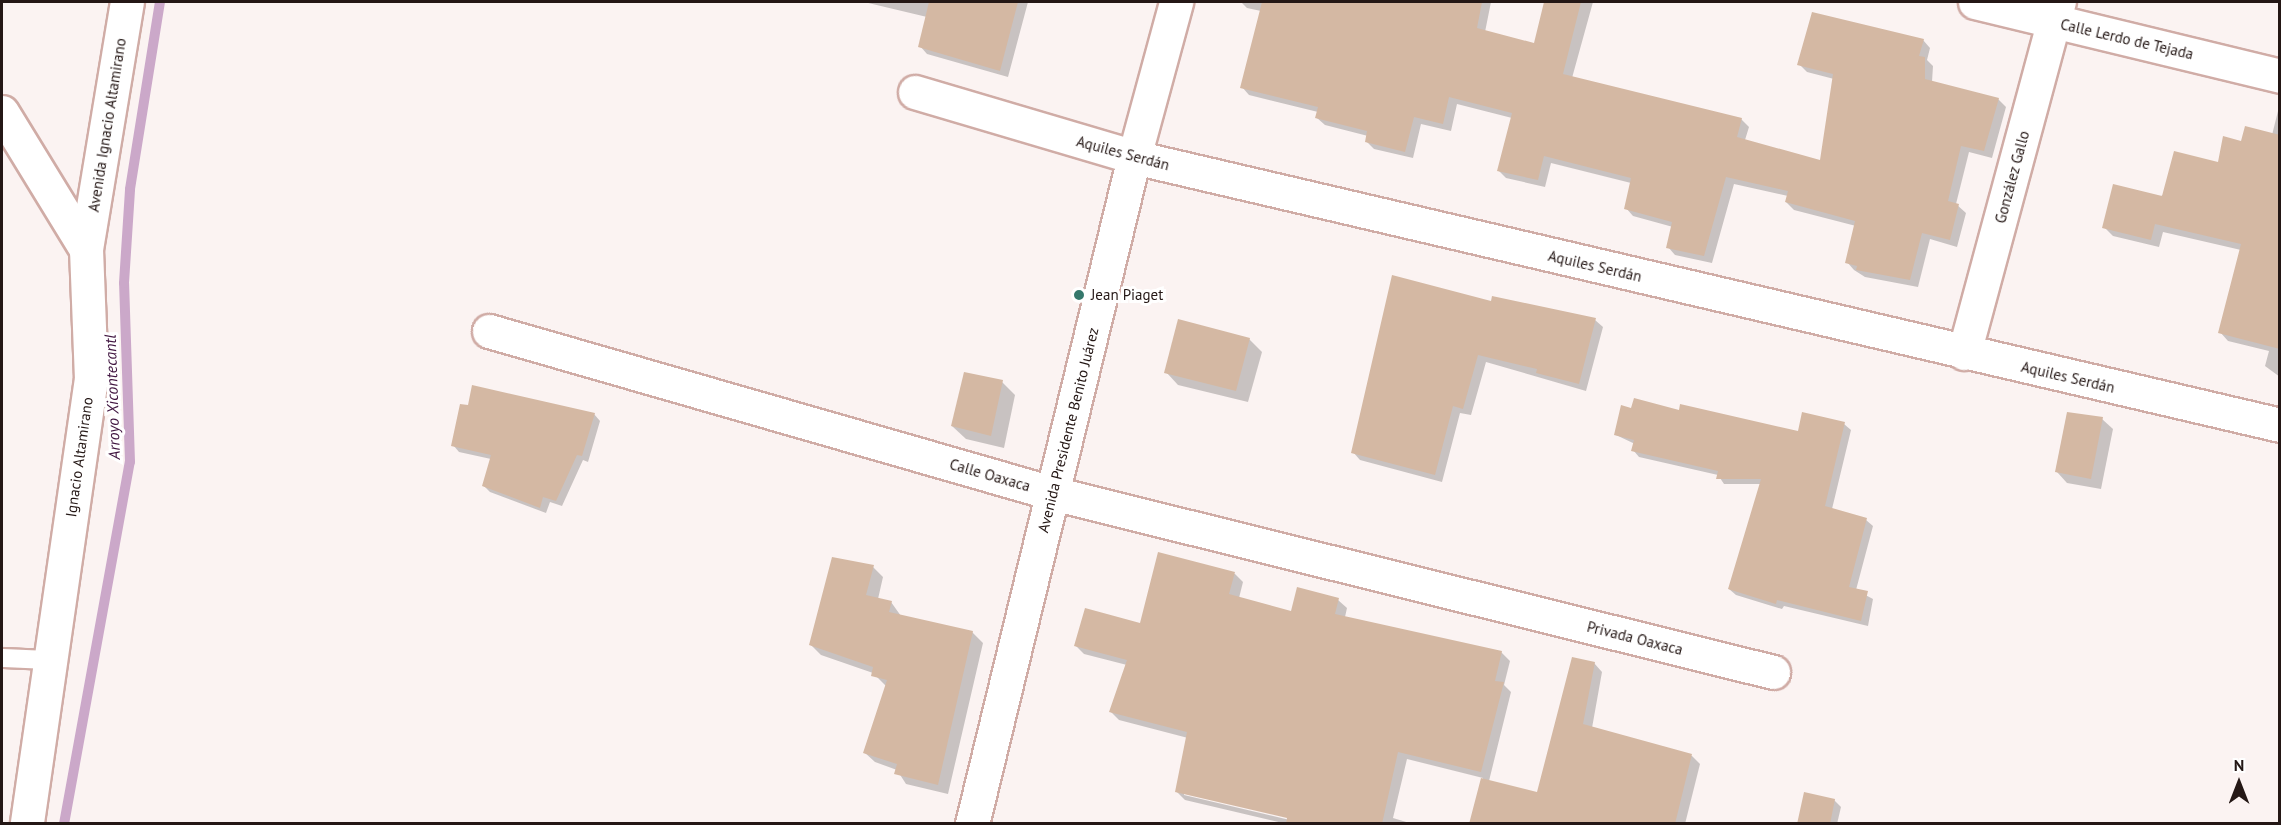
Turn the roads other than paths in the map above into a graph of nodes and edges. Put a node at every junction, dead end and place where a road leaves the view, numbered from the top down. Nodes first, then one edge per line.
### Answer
1 (128, 2) edge
2 (1176, 2) edge
3 (1975, 2) edge
4 (2057, 12) edge
5 (2280, 76) edge
6 (915, 92) dead end
7 (2, 112) edge
8 (1134, 157) junction
9 (86, 249) junction
10 (489, 331) dead end
11 (1964, 353) junction
12 (2280, 424) edge
13 (1052, 493) junction
14 (1496, 603) joint
15 (2, 658) edge
16 (50, 660) junction
17 (1773, 672) dead end
18 (973, 823) edge
19 (27, 824) edge

1 - 9 street, Avenida Ignacio Altamirano
2 - 8 street, Avenida Presidente Benito Juárez
3 - 4 street, Calle Lerdo de Tejada
4 - 5 street, Calle Lerdo de Tejada
4 - 11 street, González Gallo
6 - 8 street, Aquiles Serdán
7 - 9 street, Ignacio Altamirano
8 - 11 street, Aquiles Serdán
8 - 13 street, Avenida Presidente Benito Juárez
9 - 16 street, Ignacio Altamirano
10 - 13 street, Calle Oaxaca
11 - 12 street, Aquiles Serdán
13 - 14 street, Calle Oaxaca
13 - 18 street, Avenida Presidente Benito Juárez
14 - 17 street, Privada Oaxaca
15 - 16 lane
16 - 19 street, Ignacio Altamirano

